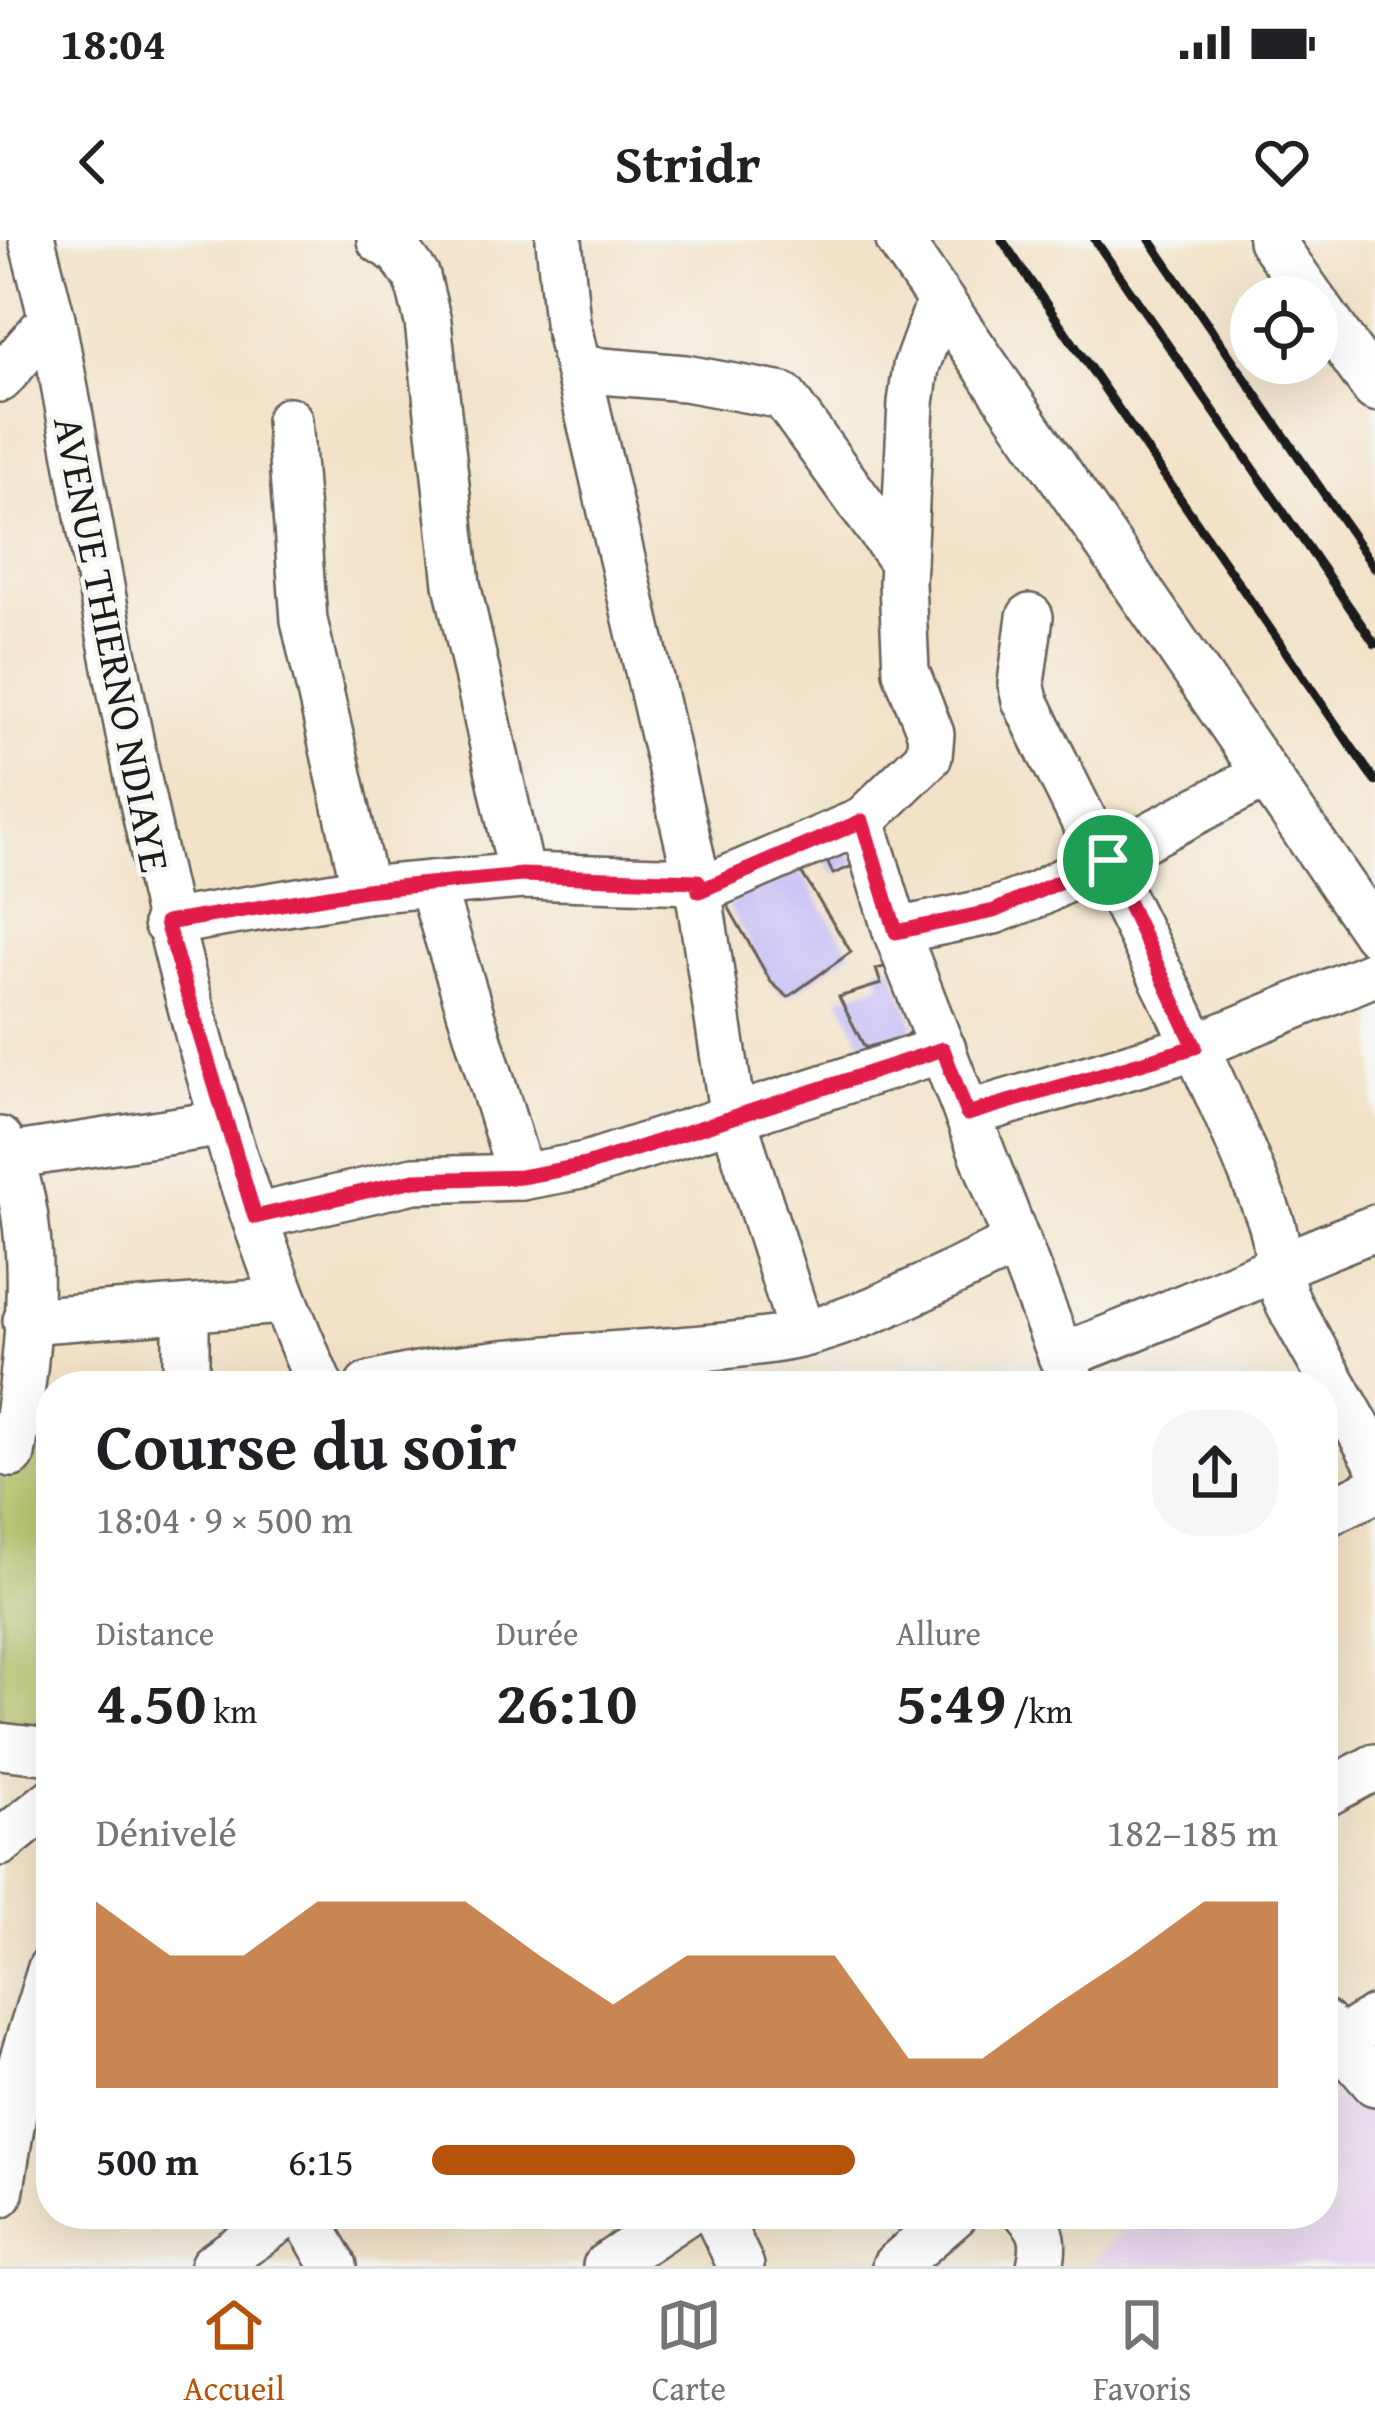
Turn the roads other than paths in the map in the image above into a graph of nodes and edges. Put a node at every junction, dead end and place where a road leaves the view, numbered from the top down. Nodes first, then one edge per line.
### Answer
1 (380, 240) edge
2 (559, 240) edge
3 (899, 240) edge
4 (1271, 240) edge
5 (45, 243) edge
6 (1296, 276) edge
7 (940, 301) junction
8 (52, 319) junction
9 (1338, 336) edge
10 (578, 369) junction
11 (0, 379) edge
12 (1375, 388) edge
13 (289, 420) dead end
14 (903, 562) junction
15 (1030, 617) dead end
16 (1263, 776) junction
17 (862, 821) junction
18 (1108, 860) junction
19 (522, 875) junction
20 (430, 884) junction
21 (698, 886) junction
22 (365, 890) junction
23 (166, 923) junction
24 (896, 932) junction
25 (1375, 933) edge
26 (1375, 973) edge
27 (1195, 1047) junction
28 (943, 1049) junction
29 (967, 1114) junction
30 (733, 1118) junction
31 (224, 1123) junction
32 (5, 1148) edge
33 (521, 1177) junction
34 (255, 1217) junction
35 (1375, 1228) edge
36 (13, 1239) edge
37 (1018, 1243) junction
38 (1276, 1265) junction
39 (283, 1301) junction
40 (186, 1309) junction
41 (26, 1321) junction
42 (802, 1334) junction
43 (186, 1371) edge
44 (313, 1371) edge
45 (501, 1371) edge
46 (1067, 1371) edge
47 (1326, 1371) edge
48 (1338, 1393) edge
49 (12, 1454) dead end
50 (1375, 1458) edge
51 (1375, 1490) edge
52 (1338, 1508) edge
53 (0, 1746) edge
54 (36, 1750) edge
55 (1375, 1767) edge
56 (1338, 1787) edge
57 (36, 1814) edge
58 (0, 1843) edge
59 (1375, 2018) edge
60 (1338, 2034) edge
61 (1338, 2049) edge
62 (36, 2050) edge
63 (1375, 2083) edge
64 (0, 2194) edge
65 (266, 2229) edge
66 (313, 2229) edge
67 (662, 2229) edge
68 (723, 2229) edge
69 (938, 2229) edge
70 (1040, 2229) edge
71 (213, 2266) edge
72 (334, 2266) edge
73 (606, 2266) edge
74 (741, 2266) edge
75 (895, 2266) edge
76 (1040, 2266) edge

1 - 19 street
2 - 10 street
3 - 7 street
4 - 6 street
5 - 8 street, AVENUE THIERNO NDIAYE
7 - 14 street
7 - 16 street
8 - 11 street
8 - 23 street, AVENUE THIERNO NDIAYE
9 - 12 street
10 - 14 street
10 - 21 street
13 - 22 street
14 - 17 street
15 - 18 street
16 - 18 street
16 - 25 street
17 - 21 street
17 - 24 street
18 - 24 street
18 - 27 street
19 - 20 street
19 - 21 street
20 - 22 street
20 - 33 street
21 - 30 street
22 - 23 street
23 - 31 street, AVENUE THIERNO NDIAYE
24 - 28 street
26 - 27 street
27 - 29 street
27 - 38 street
28 - 29 street
28 - 30 street
29 - 37 street
30 - 33 street
30 - 42 street
31 - 32 street
31 - 34 street, AVENUE THIERNO NDIAYE
32 - 36 street
33 - 34 street
34 - 39 street, AVENUE THIERNO NDIAYE
35 - 38 street
36 - 41 street
37 - 42 street
37 - 46 street
38 - 46 street
38 - 47 street
39 - 40 street
39 - 44 street, AVENUE THIERNO NDIAYE
40 - 41 street
40 - 43 street
41 - 49 street
42 - 45 street
48 - 50 street
51 - 52 street
53 - 54 street
55 - 56 street
57 - 58 street
59 - 60 street
61 - 63 street
62 - 64 street
65 - 71 street
66 - 72 street
67 - 73 street
68 - 74 street
69 - 75 street
70 - 76 street

